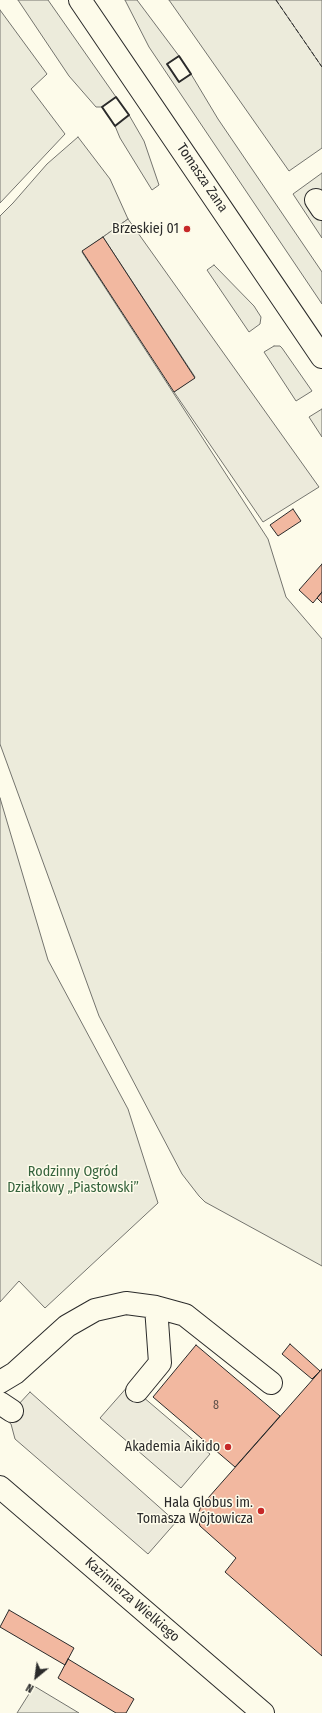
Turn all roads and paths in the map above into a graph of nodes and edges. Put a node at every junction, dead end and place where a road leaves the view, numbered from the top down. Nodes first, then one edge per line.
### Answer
1 (80, 0) edge
2 (322, 357) edge
3 (156, 1307) junction
4 (0, 1382) edge
5 (271, 1383) dead end
6 (137, 1391) dead end
7 (0, 1487) edge
8 (263, 1713) edge

1 - 2 street, Tomasza Zana
3 - 4 street
3 - 5 street
3 - 6 street
7 - 8 street, Kazimierza Wielkiego

